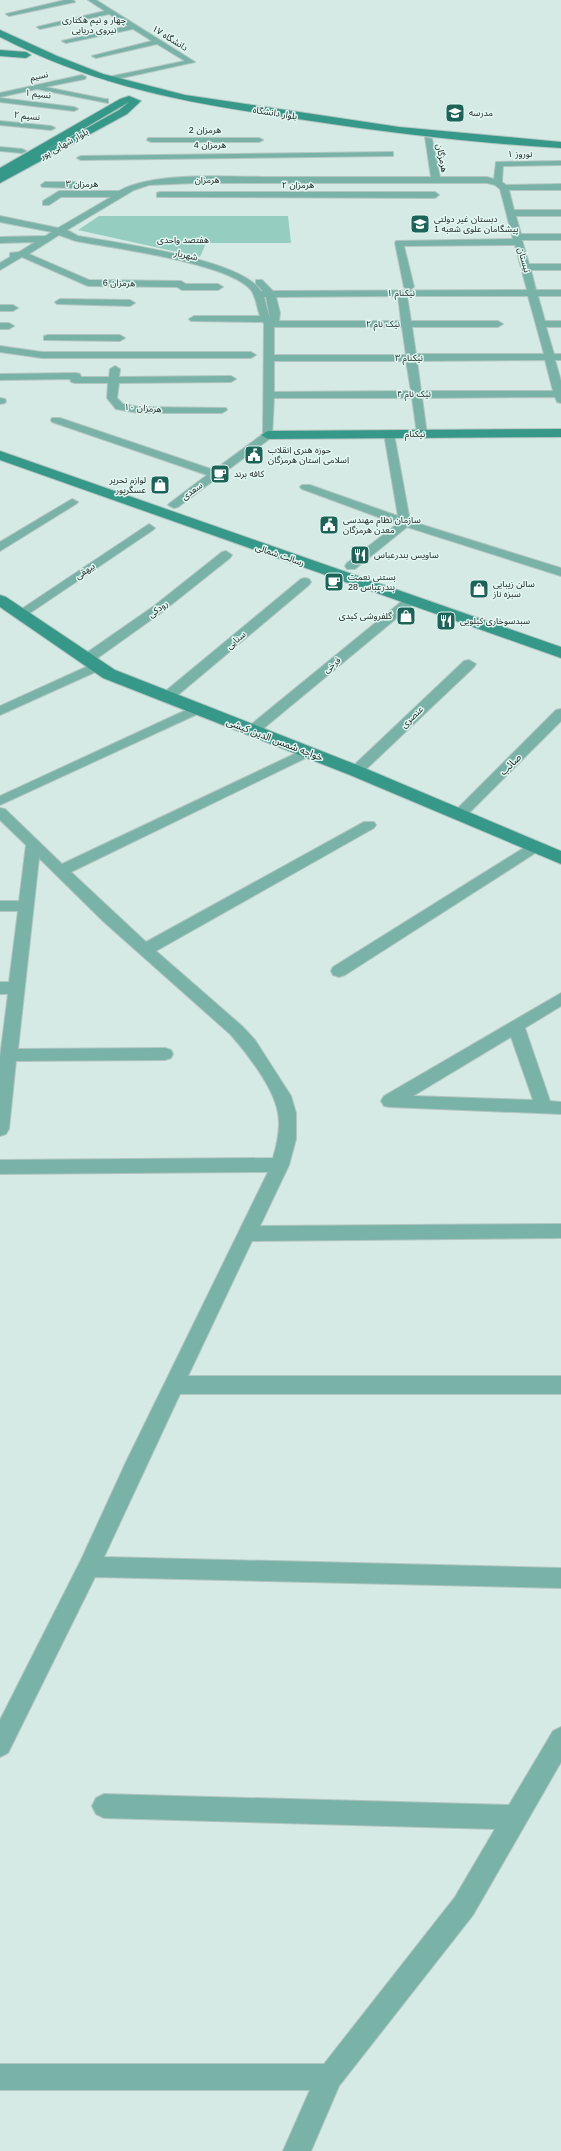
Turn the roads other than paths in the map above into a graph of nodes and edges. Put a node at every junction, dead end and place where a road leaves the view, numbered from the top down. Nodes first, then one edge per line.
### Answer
1 (68, 0) edge
2 (92, 0) edge
3 (111, 12) junction
4 (9, 14) dead end
5 (134, 26) junction
6 (40, 27) dead end
7 (0, 33) edge
8 (66, 41) dead end
9 (158, 42) junction
10 (0, 43) edge
11 (0, 53) edge
12 (45, 54) junction
13 (28, 56) junction
14 (96, 56) dead end
15 (82, 77) junction
16 (110, 87) junction
17 (35, 88) junction
18 (0, 96) edge
19 (0, 100) edge
20 (106, 101) dead end
21 (185, 103) junction
22 (161, 104) dead end
23 (146, 105) dead end
24 (116, 106) junction
25 (129, 108) junction
26 (74, 109) dead end
27 (0, 123) edge
28 (51, 128) dead end
29 (152, 130) dead end
30 (428, 139) junction
31 (259, 140) dead end
32 (561, 145) edge
33 (0, 149) edge
34 (561, 149) edge
35 (22, 151) dead end
36 (390, 154) dead end
37 (81, 158) dead end
38 (561, 163) edge
39 (0, 172) edge
40 (0, 180) edge
41 (318, 180) junction
42 (436, 180) junction
43 (45, 185) dead end
44 (501, 185) junction
45 (561, 187) edge
46 (73, 194) junction
47 (121, 194) junction
48 (318, 195) junction
49 (160, 196) dead end
50 (435, 196) dead end
51 (46, 203) dead end
52 (511, 213) junction
53 (561, 213) edge
54 (0, 219) edge
55 (59, 232) junction
56 (561, 238) edge
57 (46, 239) junction
58 (0, 240) edge
59 (518, 240) junction
60 (22, 254) junction
61 (0, 256) edge
62 (0, 267) edge
63 (526, 267) junction
64 (561, 267) edge
65 (100, 279) junction
66 (218, 287) dead end
67 (406, 290) junction
68 (270, 293) junction
69 (532, 293) junction
70 (561, 293) edge
71 (259, 294) junction
72 (60, 302) dead end
73 (96, 303) junction
74 (130, 303) dead end
75 (0, 308) edge
76 (13, 308) dead end
77 (194, 319) dead end
78 (266, 321) junction
79 (406, 324) junction
80 (498, 324) dead end
81 (541, 324) junction
82 (561, 324) edge
83 (48, 338) dead end
84 (89, 338) junction
85 (120, 338) dead end
86 (0, 349) edge
87 (89, 355) junction
88 (117, 355) junction
89 (251, 355) dead end
90 (550, 357) junction
91 (561, 357) edge
92 (268, 358) junction
93 (411, 358) junction
94 (2, 377) dead end
95 (231, 379) dead end
96 (113, 380) junction
97 (416, 394) junction
98 (269, 395) junction
99 (560, 396) edge
100 (222, 410) dead end
101 (56, 420) dead end
102 (389, 434) junction
103 (422, 434) junction
104 (561, 434) edge
105 (268, 435) junction
106 (0, 443) edge
107 (0, 455) edge
108 (20, 462) junction
109 (0, 470) edge
110 (215, 474) junction
111 (306, 487) dead end
112 (72, 502) dead end
113 (174, 505) junction
114 (406, 523) junction
115 (149, 528) dead end
116 (0, 547) edge
117 (226, 555) dead end
118 (351, 566) junction
119 (561, 572) edge
120 (305, 582) dead end
121 (0, 600) edge
122 (411, 600) junction
123 (20, 614) junction
124 (561, 640) edge
125 (561, 653) edge
126 (92, 663) junction
127 (469, 664) dead end
128 (167, 697) junction
129 (197, 709) junction
130 (0, 711) edge
131 (561, 713) edge
132 (252, 730) junction
133 (307, 752) junction
134 (356, 771) junction
135 (0, 801) edge
136 (0, 812) edge
137 (459, 815) junction
138 (369, 825) dead end
139 (33, 845) junction
140 (535, 847) junction
141 (561, 858) edge
142 (60, 871) junction
143 (0, 906) edge
144 (26, 906) junction
145 (145, 950) junction
146 (338, 971) dead end
147 (0, 988) edge
148 (17, 988) junction
149 (561, 999) edge
150 (516, 1027) junction
151 (165, 1054) dead end
152 (9, 1055) junction
153 (2, 1096) edge
154 (553, 1108) edge
155 (0, 1129) edge
156 (280, 1165) junction
157 (0, 1167) edge
158 (561, 1231) edge
159 (247, 1234) junction
160 (174, 1385) junction
161 (561, 1385) edge
162 (89, 1567) junction
163 (561, 1578) edge
164 (561, 1739) edge
165 (0, 1745) edge
166 (104, 1806) dead end
167 (516, 1816) junction
168 (0, 2076) edge
169 (330, 2078) junction
170 (297, 2151) edge

1 - 4 street
2 - 3 street, دانشگاه ۱۷
3 - 5 street, دانشگاه ۱۷
3 - 6 street
5 - 8 street
5 - 9 street, دانشگاه ۱۷
7 - 12 main road, بلوار دانشگاه
9 - 14 street
9 - 16 street, دانشگاه ۱۷
10 - 13 main road, بلوار دانشگاه
11 - 13 main road
12 - 13 main road
12 - 16 main road, بلوار دانشگاه
13 - 15 main road, بلوار دانشگاه
15 - 16 main road, بلوار دانشگاه
15 - 17 street, نسیم
16 - 21 main road, بلوار دانشگاه
16 - 24 main road
16 - 32 main road, بلوار دانشگاه
17 - 18 street, نسیم
17 - 20 street
19 - 26 street, نسیم ۱
21 - 22 main road
21 - 30 main road, بلوار دانشگاه
23 - 25 main road, بلوار شهابی پور
24 - 25 main road, بلوار شهابی پور
24 - 39 main road, بلوار شهابی پور
25 - 40 main road, بلوار شهابی پور
27 - 28 street, نسیم ۲
29 - 31 street, هرمزان 2
30 - 34 main road, بلوار دانشگاه
30 - 42 street, هرمزگان
33 - 35 street
36 - 37 street, هرمزان 4
38 - 44 street, نوروز ۱
41 - 42 street, هرمزان
41 - 47 street, هرمزان
41 - 48 street
42 - 44 street
43 - 46 street
44 - 45 street
44 - 52 street, نیستان
46 - 47 street, هرمزان ۳
46 - 51 street, هرمزان ۳
47 - 55 street, هرمزان
48 - 49 street, هرمزان ۲
48 - 50 street, هرمزان ۲
52 - 53 street
52 - 59 street, نیستان
54 - 55 street, شهریار
55 - 57 street, هرمزان
55 - 68 street, شهریار
55 - 71 street, شهریار
56 - 59 street
57 - 58 street
57 - 60 street, هرمزان
59 - 63 street, نیستان
59 - 67 street
60 - 61 street
60 - 62 street, هرمزان
60 - 65 street, هرمزان 6
63 - 64 street
63 - 69 street, نیستان
65 - 66 street, هرمزان 6
65 - 73 street
67 - 68 street, نیکنام ۱
67 - 69 street, نیکنام ۱
67 - 79 street
68 - 71 street, نیکنام ۱
68 - 78 street
69 - 70 street, نیکنام ۱
69 - 81 street, نیستان
71 - 78 street
72 - 73 street
73 - 74 street
75 - 76 street
77 - 78 street, نیک نام ۲
78 - 79 street, نیک نام ۲
78 - 92 street
79 - 80 street, نیک نام ۲
79 - 93 street
81 - 82 street
81 - 90 street, نیستان
83 - 84 street
84 - 85 street
84 - 87 street
86 - 87 street
87 - 88 street
88 - 89 street
88 - 96 street, هرمزان ۱۰
90 - 91 street, نیکنام ۳
90 - 93 street, نیکنام ۳
90 - 99 street, نیستان
92 - 93 street, نیکنام ۳
92 - 98 street
93 - 97 street
94 - 96 street
95 - 96 street
96 - 100 street, هرمزان ۱۰
97 - 98 street, نیک نام ۴
97 - 99 street, نیک نام ۴
97 - 103 street
98 - 105 street
101 - 110 street
102 - 103 main road, نیکنام
102 - 105 main road, نیکنام
102 - 114 street
103 - 104 main road, نیکنام
105 - 110 street, سعدی
106 - 113 main road, رسالت شمالی
107 - 108 main road, رسالت شمالی
108 - 109 main road
108 - 122 main road, رسالت شمالی
110 - 113 street, سعدی
111 - 114 street
112 - 116 street
113 - 118 main road, رسالت شمالی
114 - 118 street
114 - 119 street
115 - 123 street, بیهقی
117 - 126 street, رودکی
118 - 124 main road, رسالت شمالی
120 - 128 street, سنایی
121 - 123 main road, خواجه شمس الدين كيشی
122 - 125 main road, رسالت شمالی
122 - 132 street, فرخی
123 - 126 main road, خواجه شمس الدين كيشی
126 - 128 main road, خواجه شمس الدين كيشی
126 - 130 street, رودکی
127 - 134 street, عنصری
128 - 129 main road, خواجه شمس الدين كيشی
129 - 132 main road, خواجه شمس الدين كيشی
129 - 135 street
131 - 137 street, صائب
132 - 133 main road, خواجه شمس الدين كيشی
133 - 134 main road, خواجه شمس الدين كيشی
133 - 142 street
134 - 137 main road, خواجه شمس الدين كيشی
136 - 139 street
137 - 140 main road, خواجه شمس الدين كيشی
138 - 145 street
139 - 142 street
139 - 144 street
140 - 141 main road, خواجه شمس الدين كيشی
140 - 146 street
142 - 145 street
143 - 144 street
144 - 148 street
145 - 156 street
147 - 148 street
148 - 152 street
149 - 150 street
150 - 154 street
150 - 154 street
151 - 152 street
152 - 153 street
153 - 155 street
156 - 157 street
156 - 159 street
158 - 159 street
159 - 160 street
160 - 161 street
160 - 162 street
162 - 163 street
162 - 165 street
164 - 167 street
166 - 167 street
167 - 169 street
168 - 169 street
169 - 170 street

